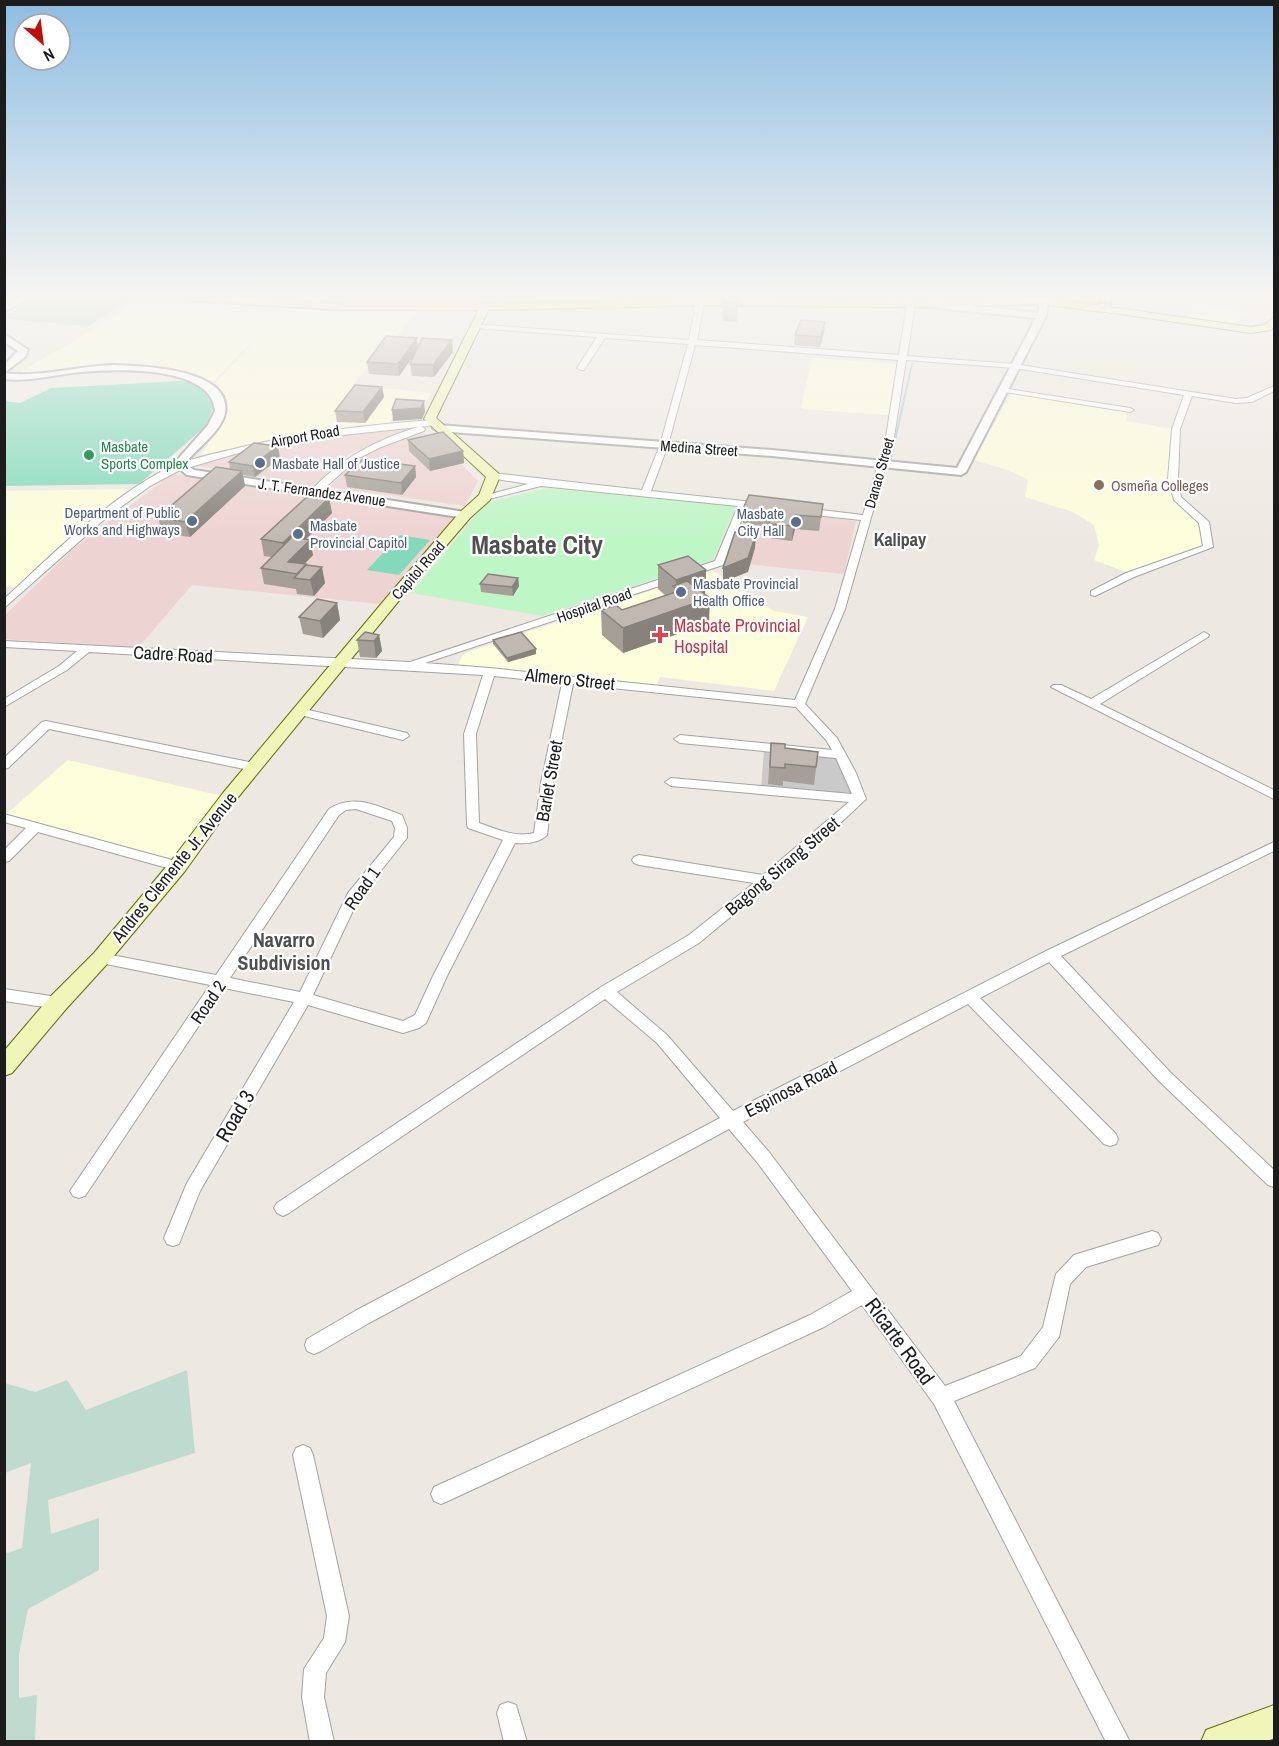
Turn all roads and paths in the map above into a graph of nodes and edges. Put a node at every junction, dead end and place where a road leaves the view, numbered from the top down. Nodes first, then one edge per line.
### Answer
1 (197, 378) edge
2 (449, 378) edge
3 (682, 378) edge
4 (900, 378) edge
5 (1010, 378) edge
6 (1093, 378) edge
7 (1275, 388) edge
8 (1005, 390) junction
9 (1189, 394) junction
10 (1130, 410) dead end
11 (435, 425) junction
12 (415, 427) junction
13 (664, 445) junction
14 (881, 464) junction
15 (181, 466) junction
16 (493, 476) junction
17 (541, 483) junction
18 (315, 492) junction
19 (645, 492) junction
20 (484, 497) junction
21 (744, 503) junction
22 (766, 506) edge
23 (799, 510) edge
24 (465, 515) junction
25 (866, 518) junction
26 (1095, 593) dead end
27 (4, 605) edge
28 (1204, 635) dead end
29 (476, 643) junction
30 (4, 644) edge
31 (86, 650) junction
32 (341, 663) junction
33 (407, 666) junction
34 (452, 668) junction
35 (490, 671) junction
36 (568, 679) junction
37 (1057, 687) dead end
38 (1094, 703) junction
39 (4, 704) edge
40 (799, 704) junction
41 (300, 712) junction
42 (403, 735) dead end
43 (680, 739) dead end
44 (840, 755) junction
45 (4, 765) edge
46 (254, 767) junction
47 (671, 782) dead end
48 (1275, 795) edge
49 (860, 799) junction
50 (334, 812) joint
51 (4, 818) edge
52 (35, 827) junction
53 (511, 838) junction
54 (1275, 846) edge
55 (4, 858) edge
56 (639, 860) dead end
57 (178, 866) junction
58 (766, 880) junction
59 (1051, 955) junction
60 (101, 958) junction
61 (222, 981) junction
62 (606, 991) junction
63 (4, 995) edge
64 (970, 997) junction
65 (304, 998) junction
66 (58, 1003) junction
67 (4, 1067) edge
68 (731, 1120) junction
69 (1110, 1139) dead end
70 (1275, 1180) edge
71 (79, 1191) dead end
72 (283, 1208) dead end
73 (173, 1238) dead end
74 (1152, 1239) dead end
75 (865, 1293) junction
76 (315, 1345) dead end
77 (941, 1397) junction
78 (303, 1455) dead end
79 (441, 1494) dead end
80 (508, 1713) dead end
81 (1275, 1722) edge
82 (322, 1742) edge
83 (516, 1742) edge
84 (1119, 1742) edge
85 (1218, 1742) edge

1 - 15 street
2 - 11 main road
3 - 13 street
4 - 14 street, Danao Street
5 - 8 street
6 - 9 street
7 - 9 street
8 - 10 street
8 - 14 street, Medina Street
9 - 26 street
11 - 12 street
11 - 13 street, Medina Street
11 - 16 main road
12 - 15 street, Airport Road
12 - 18 street
13 - 14 street, Medina Street
13 - 19 street
14 - 25 street, Danao Street
15 - 18 street, J. T. Fernandez Avenue
15 - 27 street, Airport Road
16 - 17 street
16 - 20 main road, Capitol Road
17 - 19 street
17 - 20 street
18 - 24 street, J. T. Fernandez Avenue
19 - 21 street
20 - 24 main road, Capitol Road
21 - 22 street
21 - 29 street, Hospital Road
23 - 25 street
24 - 32 main road, Capitol Road
25 - 40 street, Danao Street
28 - 38 street
29 - 33 street, Hospital Road
29 - 34 street
30 - 31 street, Cadre Road
31 - 32 street, Cadre Road
31 - 39 street
32 - 33 street, Almero Street
32 - 41 main road, Andres Clemente Jr. Avenue
33 - 34 street, Almero Street
34 - 35 street, Almero Street
35 - 36 street, Almero Street
35 - 53 street, Barlet Street
36 - 40 street, Almero Street
36 - 53 street, Barlet Street
37 - 38 street
38 - 48 street
40 - 44 street
41 - 42 street
41 - 46 main road, Andres Clemente Jr. Avenue
43 - 44 street
44 - 49 street
45 - 46 street
46 - 57 main road, Andres Clemente Jr. Avenue
47 - 49 street
49 - 58 street, Bagong Sirang Street
50 - 61 street, Road 2
50 - 65 street, Road 1
51 - 52 street
52 - 55 street
52 - 57 street
53 - 65 street
54 - 59 street, Espinosa Road
56 - 58 street
57 - 60 main road, Andres Clemente Jr. Avenue
58 - 62 street, Bagong Sirang Street
59 - 64 street, Espinosa Road
59 - 70 street
60 - 61 street
60 - 66 main road, Andres Clemente Jr. Avenue
61 - 65 street
61 - 71 street, Road 2
62 - 68 street, Ricarte Road
62 - 72 street, Bagong Sirang Street
63 - 66 street
64 - 68 street, Espinosa Road
64 - 69 street
65 - 73 street, Road 3
66 - 67 main road, Andres Clemente Jr. Avenue
68 - 75 street, Ricarte Road
68 - 76 street, Espinosa Road
74 - 77 street
75 - 77 street, Ricarte Road
75 - 79 street
77 - 84 street, Ricarte Road
78 - 82 street
80 - 83 street
81 - 85 main road

